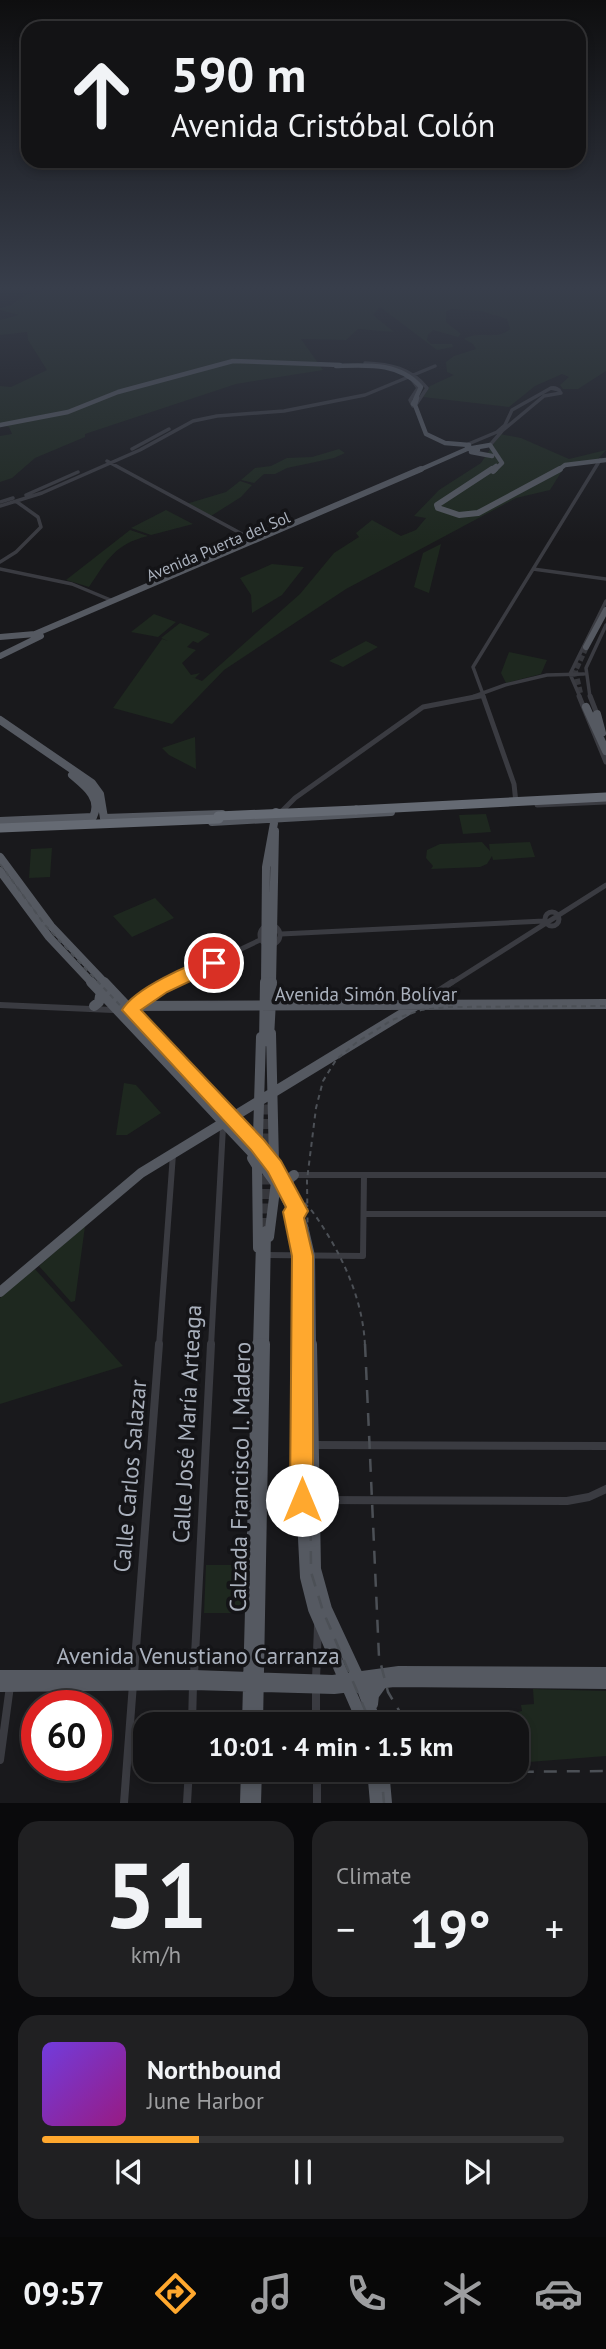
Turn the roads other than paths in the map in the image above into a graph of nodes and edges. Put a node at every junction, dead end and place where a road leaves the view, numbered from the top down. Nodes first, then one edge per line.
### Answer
1 (190, 374) edge
2 (402, 374) edge
3 (408, 374) edge
4 (409, 374) edge
5 (414, 374) edge
6 (414, 374) edge
7 (416, 374) edge
8 (405, 375) junction
9 (387, 385) junction
10 (365, 394) junction
11 (414, 405) junction
12 (269, 411) junction
13 (0, 425) edge
14 (507, 425) junction
15 (166, 433) junction
16 (431, 440) junction
17 (486, 444) junction
18 (467, 446) junction
19 (492, 456) junction
20 (589, 459) junction
21 (604, 459) edge
22 (107, 462) junction
23 (445, 463) junction
24 (413, 476) junction
25 (14, 500) junction
26 (0, 504) edge
27 (301, 524) junction
28 (282, 531) junction
29 (255, 541) junction
30 (212, 559) junction
31 (0, 561) edge
32 (201, 568) junction
33 (533, 568) junction
34 (0, 569) edge
35 (172, 578) junction
36 (606, 578) edge
37 (606, 601) edge
38 (115, 603) junction
39 (606, 610) edge
40 (597, 619) junction
41 (68, 620) junction
42 (601, 626) edge
43 (57, 629) junction
44 (37, 636) junction
45 (0, 637) edge
46 (586, 638) junction
47 (598, 640) joint
48 (588, 648) tunnel mouth
49 (0, 656) edge
50 (572, 665) junction
51 (585, 667) junction
52 (570, 675) junction
53 (584, 676) junction
54 (572, 685) junction
55 (585, 685) junction
56 (481, 695) junction
57 (590, 711) junction
58 (0, 720) edge
59 (0, 726) edge
60 (601, 737) edge
61 (606, 751) edge
62 (606, 762) edge
63 (64, 764) junction
64 (75, 777) junction
65 (91, 786) junction
66 (516, 791) junction
67 (606, 799) edge
68 (516, 803) junction
69 (536, 803) junction
70 (392, 810) junction
71 (101, 812) junction
72 (270, 816) junction
73 (161, 817) junction
74 (188, 819) junction
75 (73, 822) dead end
76 (44, 825) junction
77 (91, 825) junction
78 (0, 826) edge
79 (272, 840) junction
80 (0, 857) edge
81 (0, 871) edge
82 (266, 876) junction
83 (0, 877) edge
84 (274, 882) junction
85 (606, 885) edge
86 (542, 923) junction
87 (269, 927) junction
88 (281, 934) junction
89 (266, 942) junction
90 (100, 996) junction
91 (0, 1004) edge
92 (93, 1006) junction
93 (412, 1007) junction
94 (606, 1007) edge
95 (121, 1008) junction
96 (268, 1008) junction
97 (267, 1036) junction
98 (272, 1095) junction
99 (259, 1103) junction
100 (225, 1124) junction
101 (256, 1143) junction
102 (173, 1152) junction
103 (276, 1175) junction
104 (294, 1175) junction
105 (364, 1175) junction
106 (606, 1175) edge
107 (288, 1189) junction
108 (296, 1212) junction
109 (363, 1214) junction
110 (606, 1214) edge
111 (264, 1243) junction
112 (306, 1256) junction
113 (0, 1292) edge
114 (306, 1445) junction
115 (606, 1446) edge
116 (606, 1489) edge
117 (307, 1500) junction
118 (320, 1621) junction
119 (606, 1673) edge
120 (0, 1676) edge
121 (133, 1680) junction
122 (194, 1680) junction
123 (354, 1681) junction
124 (383, 1681) junction
125 (253, 1682) junction
126 (606, 1683) edge
127 (316, 1684) junction
128 (5, 1686) edge
129 (193, 1712) edge
130 (249, 1712) edge
131 (256, 1712) edge
132 (316, 1712) edge
133 (367, 1712) edge
134 (372, 1712) edge
135 (0, 1759) edge
136 (188, 1782) edge
137 (247, 1782) edge
138 (256, 1782) edge
139 (317, 1782) edge
140 (374, 1782) edge
141 (384, 1782) edge
142 (124, 1803) edge
143 (187, 1803) edge
144 (246, 1803) edge
145 (255, 1803) edge
146 (317, 1803) edge
147 (376, 1803) edge
148 (386, 1803) edge

1 - 13 main road
2 - 8 street
3 - 11 main road, bridge
4 - 11 main road, bridge
5 - 8 street
6 - 8 street
7 - 11 street
8 - 9 street
8 - 11 street
9 - 10 street
9 - 10 street
10 - 12 street
11 - 16 main road
11 - 18 main road
12 - 15 street
12 - 15 street
14 - 14 street
14 - 17 street
14 - 17 street
15 - 22 street
16 - 18 main road
16 - 23 main road
17 - 18 main road, bridge
17 - 18 street
17 - 19 main road
17 - 20 main road
17 - 23 main road
19 - 20 main road
19 - 23 main road
20 - 21 main road
21 - 33 street
22 - 25 street
22 - 29 street
23 - 24 main road, Avenida Puerta del Sol
23 - 24 main road
24 - 27 main road, Avenida Puerta del Sol
24 - 27 main road, Avenida Puerta del Sol
25 - 26 street
25 - 31 street
27 - 28 main road, Avenida Puerta del Sol
28 - 29 main road, Avenida Puerta del Sol
28 - 32 main road, Avenida Puerta del Sol
29 - 30 main road, Avenida Puerta del Sol
30 - 32 main road
30 - 35 main road, Avenida Puerta del Sol
32 - 35 main road, Avenida Puerta del Sol
33 - 36 street
33 - 56 street
34 - 38 street
35 - 38 main road, Avenida Puerta del Sol
37 - 40 street
38 - 41 main road, Avenida Puerta del Sol
38 - 43 main road, Avenida Puerta del Sol
39 - 42 main road
40 - 42 main road
40 - 46 street
41 - 43 main road
41 - 44 main road, Avenida Puerta del Sol
42 - 46 main road
42 - 47 main road
42 - 48 main road
43 - 44 main road, Avenida Puerta del Sol
44 - 45 main road, Avenida Puerta del Sol
44 - 49 main road, Avenida Puerta del Sol
46 - 50 street
47 - 51 street
50 - 51 street
50 - 52 street
51 - 53 street
52 - 53 street
52 - 54 street
52 - 56 street
53 - 55 street
54 - 55 street
54 - 60 street
55 - 57 street
56 - 66 street
56 - 72 street
57 - 60 main road
57 - 61 main road
58 - 63 main road
59 - 64 main road
60 - 61 main road
60 - 62 street
63 - 64 main road
63 - 65 main road
64 - 65 main road
65 - 71 main road
66 - 68 street
66 - 69 street
67 - 69 street
67 - 69 highway
68 - 69 highway
68 - 70 highway
69 - 70 highway
70 - 72 main road
70 - 74 highway, bridge
71 - 73 main road
71 - 74 highway
71 - 77 highway
71 - 78 main road
72 - 73 main road
72 - 74 main road
72 - 79 main road
72 - 79 main road
72 - 79 main road
73 - 74 highway
74 - 77 highway
75 - 76 highway
76 - 77 highway
76 - 78 highway
79 - 82 main road
79 - 84 main road
80 - 95 main road
81 - 95 main road
82 - 84 main road
82 - 87 main road
83 - 90 main road
84 - 87 main road
85 - 86 street
86 - 88 street
86 - 93 street
87 - 88 street
87 - 89 main road
88 - 89 street
89 - 95 street
89 - 96 main road
90 - 92 main road
90 - 95 main road
91 - 92 street, Avenida Simón Bolívar
91 - 95 street, Avenida Simón Bolívar
92 - 95 street, Avenida Simón Bolívar
93 - 94 main road, Avenida Simón Bolívar
93 - 96 main road, Avenida Simón Bolívar
93 - 98 main road
95 - 96 main road, Avenida Simón Bolívar
95 - 100 main road
95 - 100 main road
96 - 97 main road
97 - 98 main road
97 - 99 main road
98 - 99 main road
98 - 103 main road
99 - 100 main road
99 - 101 main road
100 - 101 main road
100 - 102 main road
100 - 103 main road
100 - 111 main road
100 - 122 street, Calle José María Arteaga
101 - 103 main road
102 - 113 main road
102 - 121 street, Calle Carlos Salazar
103 - 104 street
103 - 107 main road
103 - 108 main road
103 - 111 main road
104 - 105 street
104 - 107 main road
105 - 106 street
105 - 109 street
107 - 108 main road
108 - 112 main road
109 - 110 street
109 - 112 street
111 - 112 street
111 - 125 main road, Calzada Francisco I. Madero
112 - 114 main road
114 - 115 street
114 - 117 main road
116 - 117 street
117 - 118 main road
117 - 123 main road
118 - 123 main road
118 - 127 street
119 - 123 main road, Avenida Venustiano Carranza
120 - 121 main road, Avenida Venustiano Carranza
121 - 122 main road, Avenida Venustiano Carranza
121 - 128 main road, Avenida Venustiano Carranza
121 - 142 street, Calle Carlos Salazar
122 - 125 main road, Avenida Venustiano Carranza
122 - 129 street, Calle José María Arteaga
123 - 124 main road, Avenida Venustiano Carranza
123 - 127 main road, Avenida Venustiano Carranza
123 - 133 main road
124 - 126 main road, Avenida Venustiano Carranza
124 - 134 main road
125 - 127 main road, Avenida Venustiano Carranza
125 - 130 main road, Calzada Francisco I. Madero
125 - 131 main road, Calzada Francisco I. Madero
127 - 132 street
128 - 135 street
136 - 143 street
137 - 144 main road
138 - 145 main road
139 - 146 street
140 - 147 main road
141 - 148 main road

